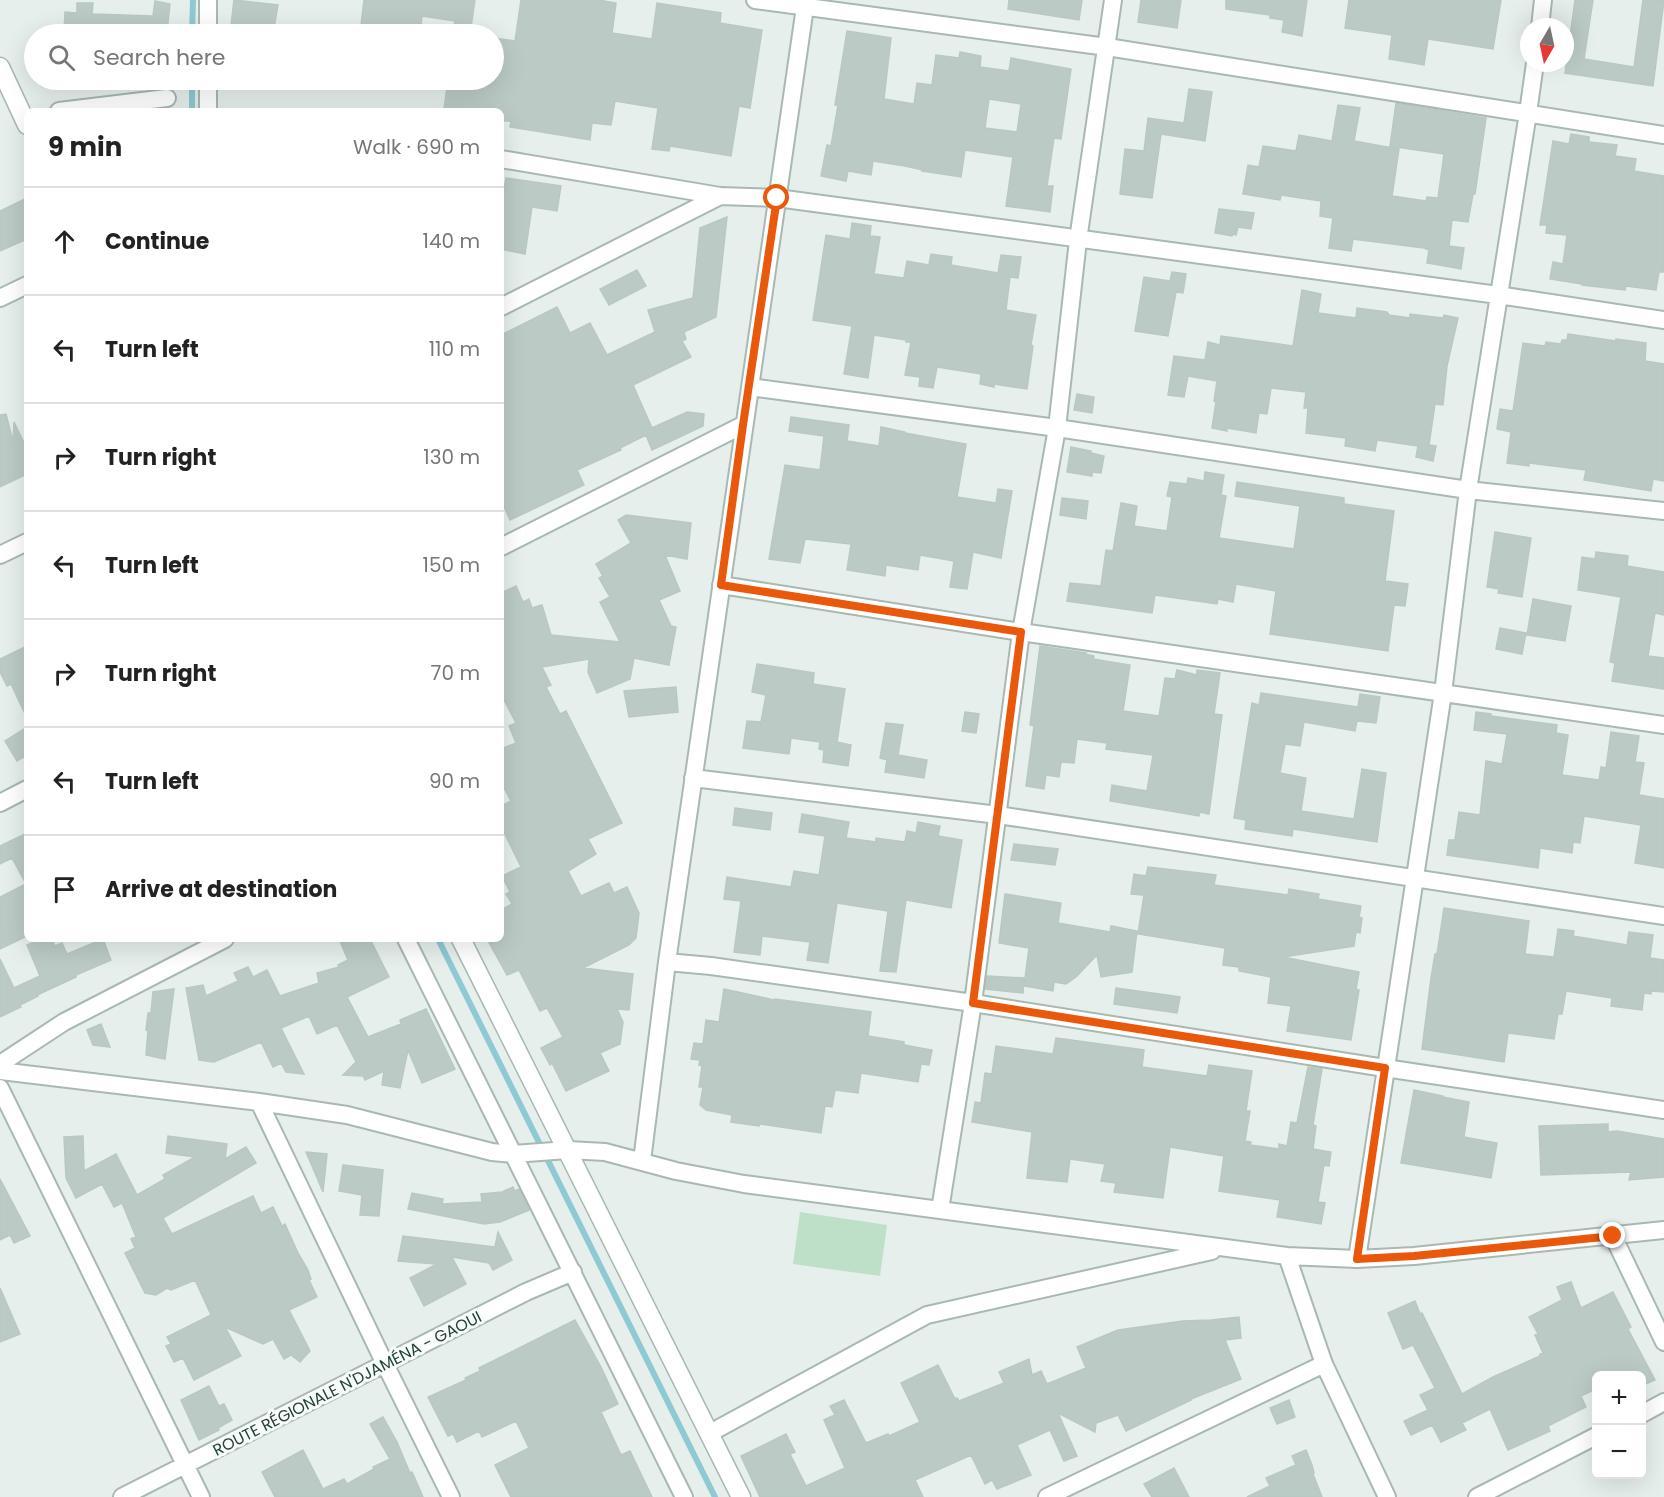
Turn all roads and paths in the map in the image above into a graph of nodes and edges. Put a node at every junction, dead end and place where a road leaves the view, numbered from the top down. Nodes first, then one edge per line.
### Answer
1 (208, 0) edge
2 (755, 0) edge
3 (1113, 0) edge
4 (1544, 0) edge
5 (805, 4) edge
6 (1541, 18) edge
7 (208, 24) edge
8 (1107, 47) junction
9 (0, 68) edge
10 (1534, 72) edge
11 (208, 90) edge
12 (167, 98) dead end
13 (84, 108) edge
14 (209, 108) edge
15 (1528, 113) junction
16 (24, 114) edge
17 (1664, 135) edge
18 (504, 160) edge
19 (720, 196) junction
20 (777, 198) junction
21 (1078, 240) junction
22 (24, 286) edge
23 (1498, 296) junction
24 (0, 298) edge
25 (504, 305) edge
26 (1664, 320) edge
27 (750, 387) junction
28 (743, 425) junction
29 (1057, 428) junction
30 (1468, 490) junction
31 (1664, 511) edge
32 (24, 543) edge
33 (504, 545) edge
34 (0, 555) edge
35 (721, 585) junction
36 (1021, 632) junction
37 (1443, 693) junction
38 (1664, 724) edge
39 (693, 778) junction
40 (24, 791) edge
41 (0, 803) edge
42 (998, 815) junction
43 (1415, 879) junction
44 (1664, 916) edge
45 (219, 942) edge
46 (408, 942) edge
47 (462, 942) edge
48 (667, 962) junction
49 (973, 1003) junction
50 (0, 1064) edge
51 (1385, 1068) junction
52 (0, 1071) edge
53 (0, 1088) edge
54 (259, 1102) junction
55 (1664, 1110) edge
56 (562, 1150) junction
57 (519, 1153) junction
58 (642, 1161) junction
59 (940, 1210) junction
60 (1664, 1230) edge
61 (1613, 1236) junction
62 (1224, 1249) junction
63 (1287, 1256) junction
64 (1357, 1259) junction
65 (573, 1272) junction
66 (1664, 1342) edge
67 (384, 1364) junction
68 (1324, 1364) junction
69 (1664, 1402) edge
70 (1646, 1411) edge
71 (710, 1433) junction
72 (1592, 1438) edge
73 (185, 1465) junction
74 (122, 1497) edge
75 (201, 1497) edge
76 (451, 1497) edge
77 (684, 1497) edge
78 (741, 1497) edge
79 (1047, 1497) edge
80 (1387, 1497) edge
81 (1477, 1497) edge

1 - 7 street
2 - 5 street
3 - 8 street
4 - 6 street
5 - 8 street
5 - 20 street
8 - 15 street
8 - 21 street
9 - 16 street
10 - 15 street
11 - 14 street
12 - 13 street
15 - 17 street
15 - 23 street
18 - 19 street
19 - 20 street
19 - 25 street
20 - 21 street
20 - 27 street
21 - 23 street
21 - 29 street
22 - 24 street
23 - 26 street
23 - 30 street
27 - 28 street
27 - 29 street
28 - 33 street
28 - 35 street
29 - 30 street
29 - 36 street
30 - 31 street
30 - 37 street
32 - 34 street
35 - 36 street
35 - 39 street
36 - 37 street
36 - 42 street
37 - 38 street
37 - 43 street
39 - 42 street
39 - 48 street
40 - 41 street
42 - 43 street
42 - 49 street
43 - 44 street
43 - 51 street
45 - 50 street
46 - 57 street
47 - 56 street
48 - 49 street
48 - 58 street
49 - 51 street
49 - 59 street
51 - 55 street
51 - 64 street
52 - 54 street
53 - 73 street
54 - 57 street
54 - 67 street
56 - 57 street
56 - 58 street
56 - 71 street
57 - 65 street
58 - 59 street
59 - 62 street
60 - 61 street
61 - 64 street
61 - 66 street
62 - 63 street
62 - 71 street
63 - 64 street
63 - 68 street
65 - 67 street, ROUTE RÉGIONALE N'DJAMÉNA - GAOUI
65 - 77 street
67 - 73 street, ROUTE RÉGIONALE N'DJAMÉNA - GAOUI
67 - 76 street
68 - 79 street
68 - 80 street
69 - 70 street
71 - 78 street
72 - 81 street
73 - 74 street, ROUTE RÉGIONALE N'DJAMÉNA - GAOUI
73 - 75 street

